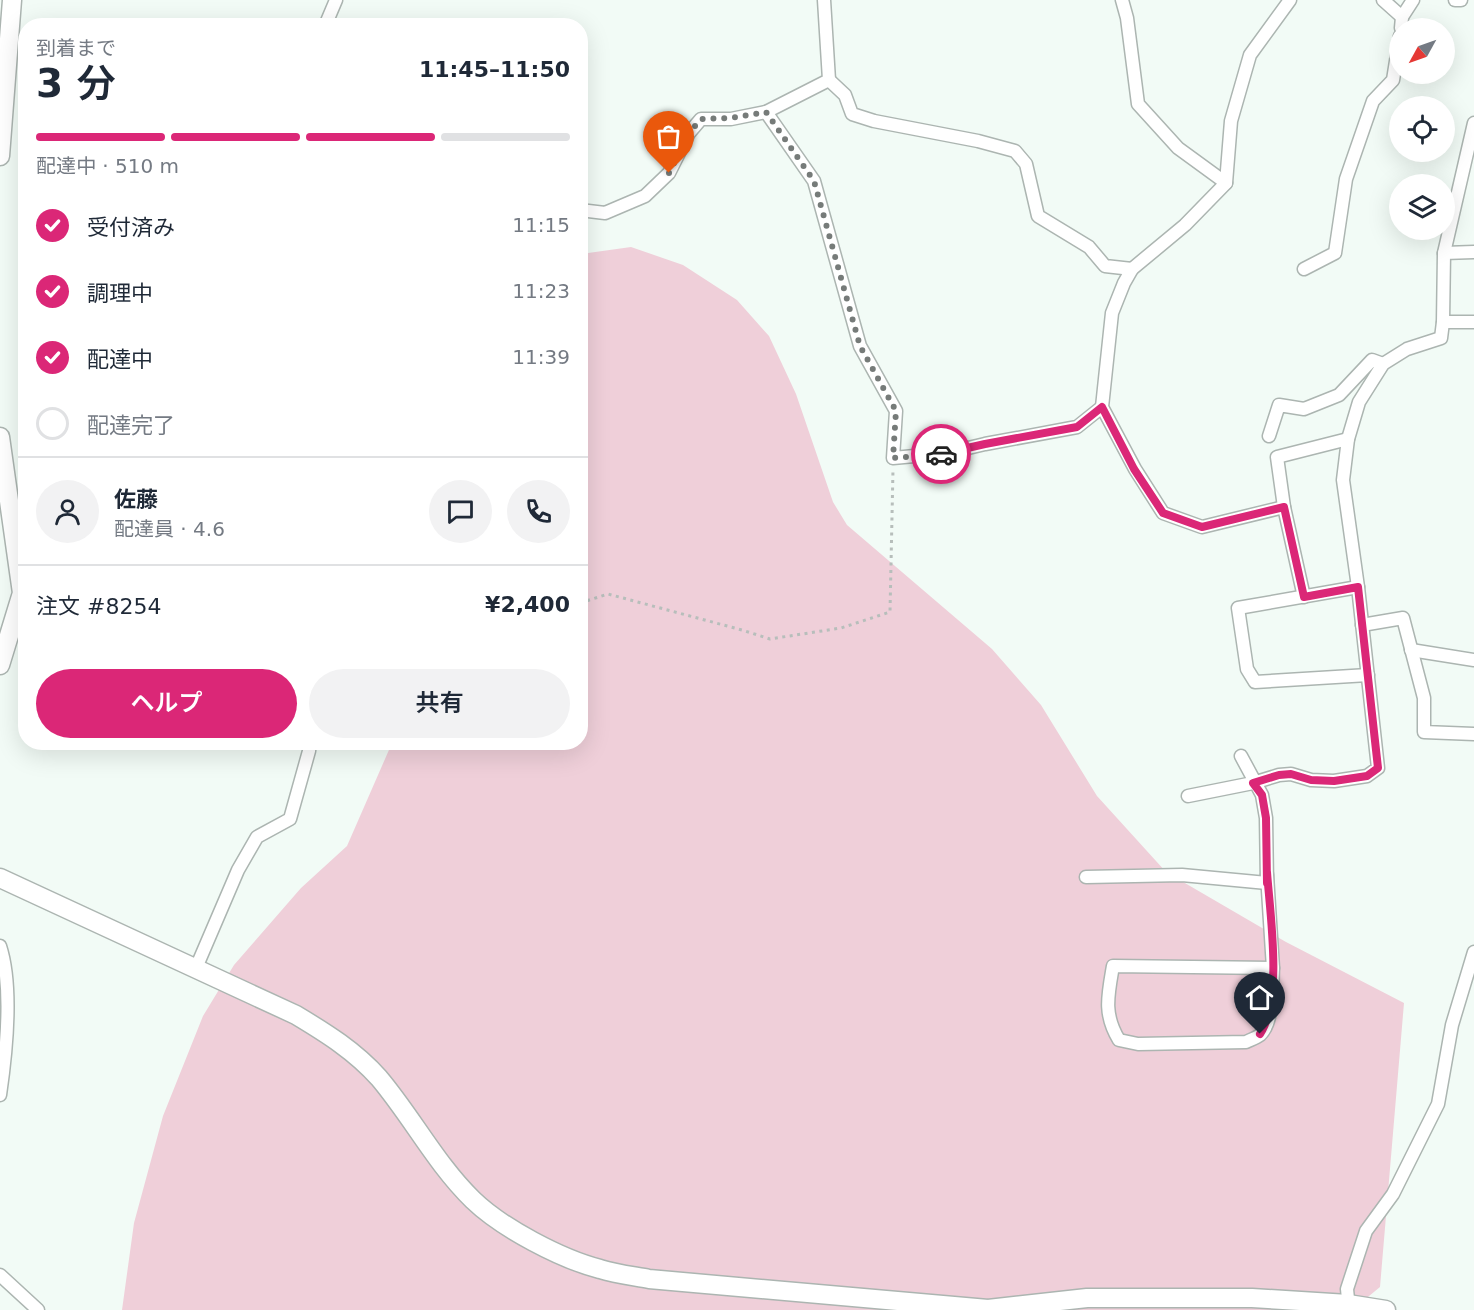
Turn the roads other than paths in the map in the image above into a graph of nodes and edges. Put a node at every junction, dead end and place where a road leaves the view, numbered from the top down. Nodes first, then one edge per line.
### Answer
1 (12, 0) edge
2 (336, 0) edge
3 (824, 0) edge
4 (1122, 0) edge
5 (1290, 0) edge
6 (1383, 0) edge
7 (1413, 0) edge
8 (1455, 0) edge
9 (1461, 0) edge
10 (328, 18) edge
11 (1397, 18) edge
12 (1404, 18) edge
13 (829, 80) junction
14 (1389, 84) edge
15 (766, 112) junction
16 (1474, 123) edge
17 (0, 156) edge
18 (1226, 183) junction
19 (588, 211) edge
20 (1474, 252) edge
21 (1444, 253) junction
22 (1132, 269) junction
23 (1304, 269) dead end
24 (1443, 322) junction
25 (1474, 322) edge
26 (1383, 364) junction
27 (1102, 407) junction
28 (0, 436) edge
29 (1269, 436) dead end
30 (1348, 439) junction
31 (1284, 507) junction
32 (18, 553) edge
33 (1358, 587) junction
34 (1304, 597) junction
35 (18, 610) edge
36 (1362, 625) junction
37 (1411, 650) junction
38 (1474, 660) edge
39 (0, 664) edge
40 (1368, 675) junction
41 (1474, 734) edge
42 (309, 750) edge
43 (1241, 756) dead end
44 (1253, 783) junction
45 (1188, 795) dead end
46 (1086, 877) dead end
47 (0, 878) edge
48 (1267, 883) junction
49 (0, 946) edge
50 (1474, 952) edge
51 (196, 968) junction
52 (1273, 968) junction
53 (0, 1095) edge
54 (0, 1275) edge
55 (1349, 1307) edge
56 (38, 1310) edge
57 (1386, 1310) edge

1 - 17 street
2 - 10 street
3 - 13 street
4 - 18 street
5 - 18 street
6 - 11 street
7 - 12 street
8 - 9 street
13 - 15 street
13 - 22 street
14 - 23 street
15 - 19 street
15 - 27 street
16 - 21 street
18 - 22 street
20 - 21 street
21 - 24 street
22 - 27 street
24 - 25 street
24 - 26 street
26 - 29 street
26 - 30 street
27 - 31 street
28 - 32 street
30 - 31 street
30 - 33 street
31 - 34 street
33 - 34 street
33 - 36 street
34 - 40 street
35 - 39 street
36 - 37 street
36 - 40 street
37 - 38 street
37 - 41 street
40 - 44 street
42 - 51 street
43 - 44 street
44 - 45 street
44 - 48 street
46 - 48 street
47 - 51 street
48 - 52 street
49 - 53 street
50 - 55 street
51 - 55 street
52 - 52 street
54 - 56 street
55 - 57 street

